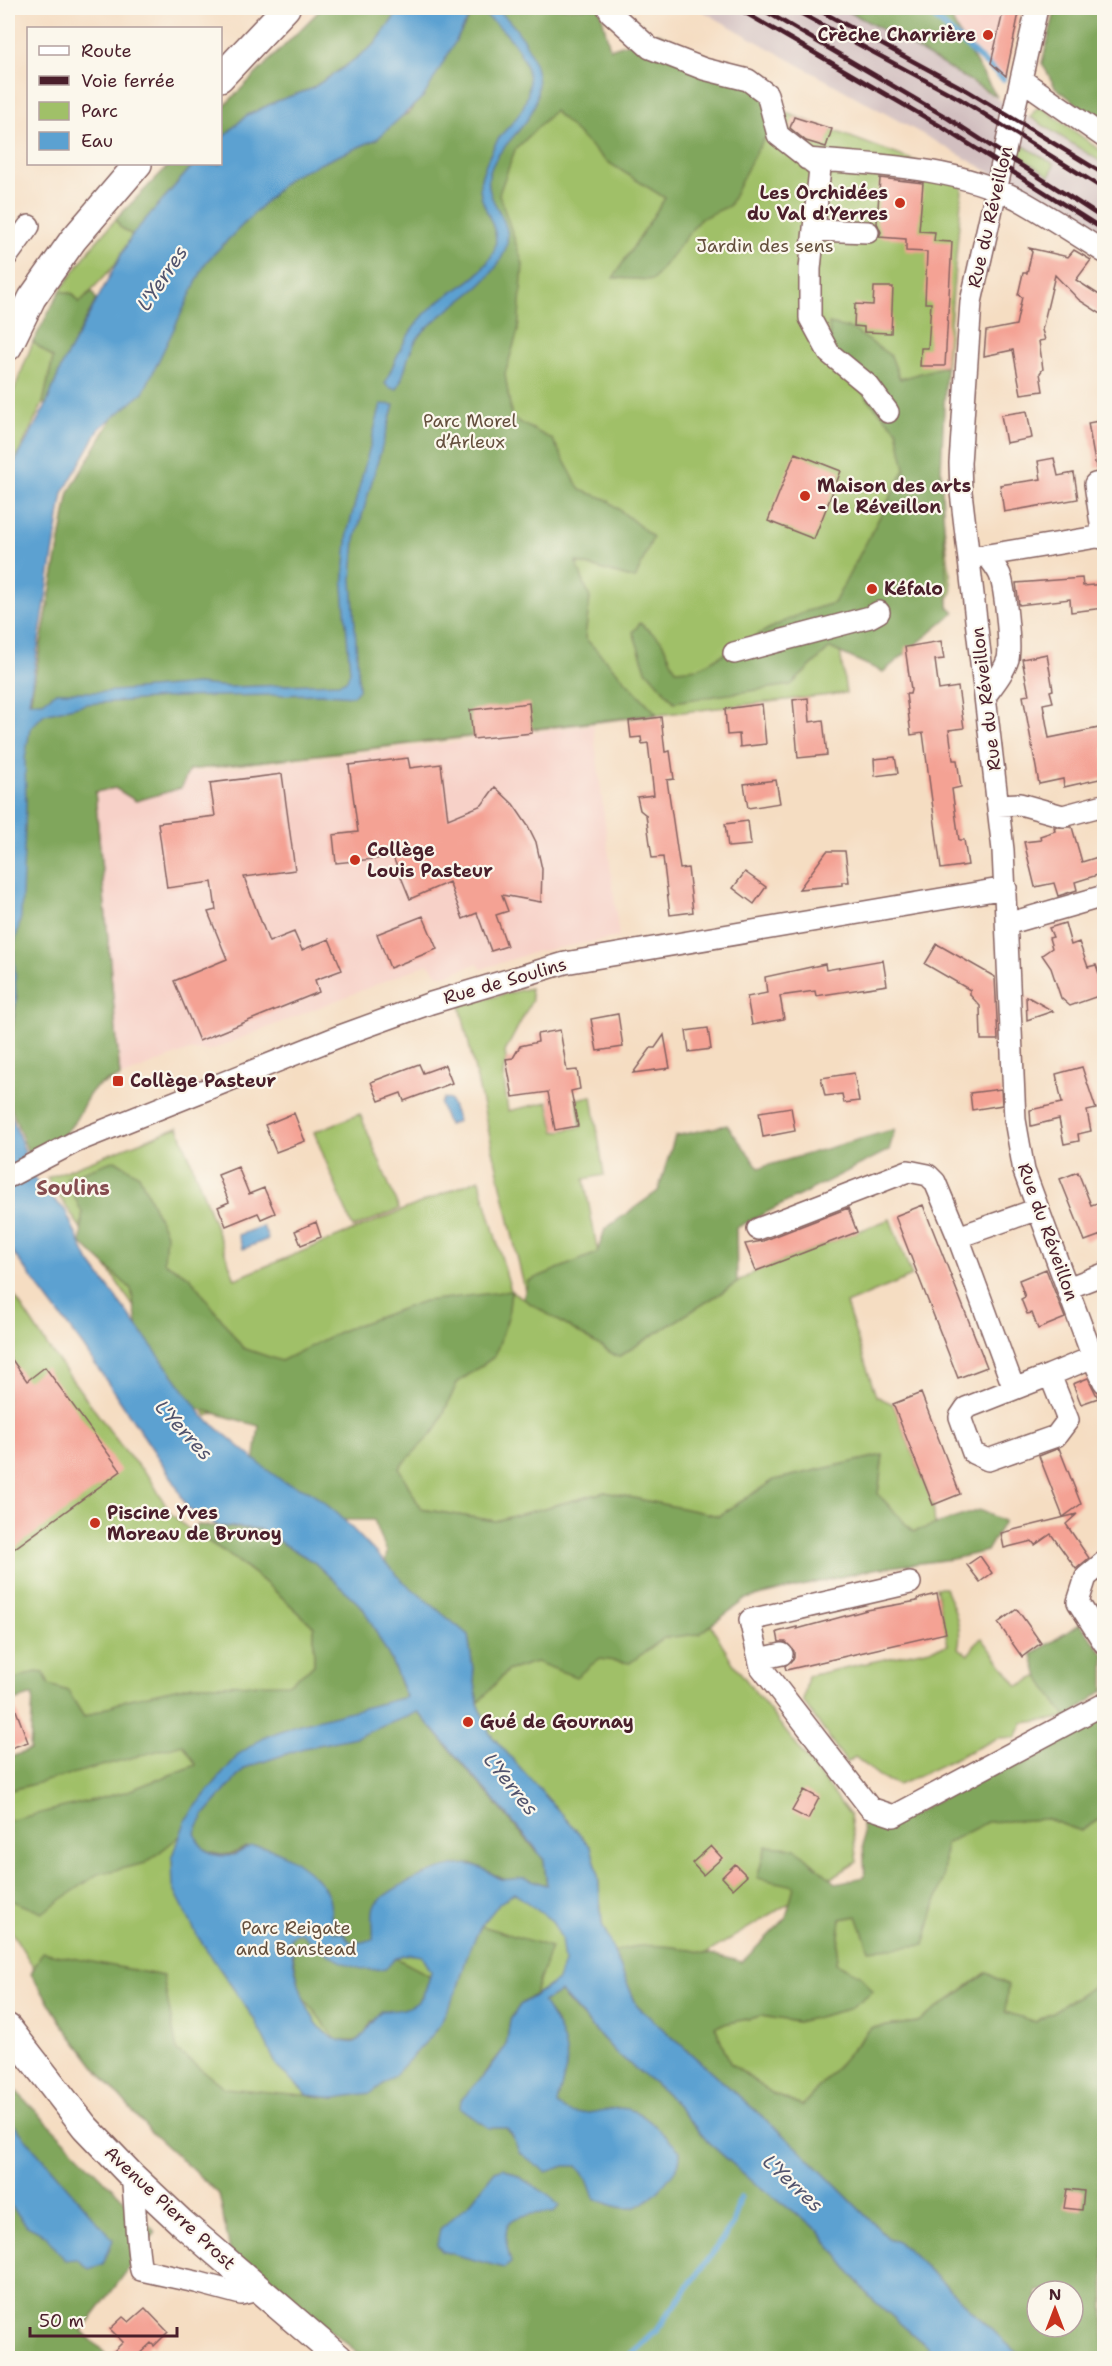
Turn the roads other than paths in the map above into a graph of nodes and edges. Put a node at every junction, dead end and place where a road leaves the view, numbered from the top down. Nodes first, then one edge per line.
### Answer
1 (286, 8) edge
2 (608, 8) edge
3 (1037, 8) edge
4 (222, 76) edge
5 (1022, 80) junction
6 (1104, 137) edge
7 (807, 159) junction
8 (137, 165) edge
9 (997, 190) junction
10 (29, 226) dead end
11 (815, 230) junction
12 (868, 232) dead end
13 (1104, 252) edge
14 (8, 255) edge
15 (8, 347) edge
16 (888, 412) dead end
17 (1104, 482) edge
18 (1104, 538) edge
19 (978, 556) junction
20 (879, 612) dead end
21 (734, 653) dead end
22 (986, 694) junction
23 (998, 805) junction
24 (1104, 806) edge
25 (1006, 888) junction
26 (1104, 896) edge
27 (1007, 924) junction
28 (8, 1177) edge
29 (1038, 1209) junction
30 (758, 1229) dead end
31 (958, 1237) junction
32 (1104, 1275) edge
33 (1068, 1288) junction
34 (1093, 1357) junction
35 (1050, 1375) junction
36 (1104, 1382) edge
37 (1014, 1389) junction
38 (1104, 1562) edge
39 (910, 1583) dead end
40 (1104, 1642) edge
41 (782, 1654) dead end
42 (759, 1659) junction
43 (1104, 1704) edge
44 (11, 2030) edge
45 (132, 2175) junction
46 (258, 2290) junction
47 (339, 2358) edge

1 - 4 main road
2 - 7 street
3 - 5 street, Rue du Réveillon
5 - 6 street
5 - 9 street, Rue du Réveillon
7 - 9 street
7 - 11 street
8 - 15 main road
9 - 13 street
9 - 19 street, Rue du Réveillon
10 - 14 street
11 - 12 street
11 - 16 street
17 - 18 street
18 - 19 street
19 - 22 street, Rue du Réveillon
19 - 22 street
20 - 21 street
22 - 23 street, Rue du Réveillon
23 - 24 street
23 - 25 street, Rue du Réveillon
25 - 27 street, Rue du Réveillon
25 - 28 street, Rue de Soulins
26 - 27 street
27 - 29 street, Rue du Réveillon
29 - 31 street
29 - 33 street, Rue du Réveillon
30 - 31 street
31 - 37 street
32 - 33 street
33 - 34 street, Rue du Réveillon
34 - 35 street
34 - 36 street, Rue du Réveillon
35 - 37 street
35 - 37 street
38 - 40 street
39 - 42 street
41 - 42 street
42 - 43 street
44 - 45 main road, Avenue Pierre Prost
45 - 46 main road, Avenue Pierre Prost
45 - 46 street
46 - 47 main road, Avenue Pierre Prost

